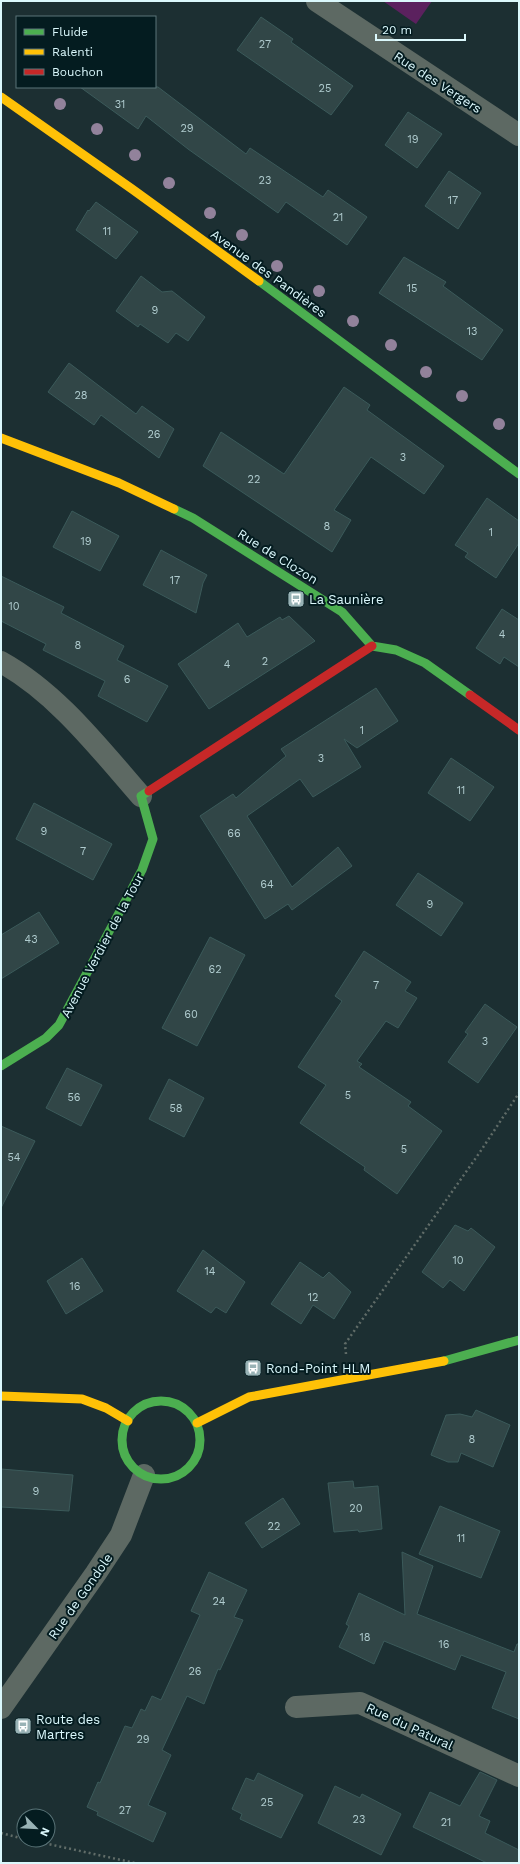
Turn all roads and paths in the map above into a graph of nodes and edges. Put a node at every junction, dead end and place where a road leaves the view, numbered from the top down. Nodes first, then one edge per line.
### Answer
1 (317, 1) edge
2 (1, 96) edge
3 (519, 135) edge
4 (1, 438) edge
5 (519, 474) edge
6 (372, 646) junction
7 (1, 662) edge
8 (519, 730) edge
9 (141, 796) junction
10 (1, 1066) edge
11 (519, 1093) edge
12 (519, 1340) edge
13 (346, 1380) junction
14 (1, 1396) edge
15 (128, 1420) junction
16 (197, 1423) junction
17 (144, 1475) junction
18 (296, 1707) dead end
19 (1, 1708) edge
20 (519, 1776) edge
21 (1, 1833) edge
22 (16, 1837) edge
23 (56, 1846) edge
24 (135, 1863) edge

1 - 3 street, Rue des Vergers
2 - 5 street, Avenue des Pandières
4 - 6 street, Rue de Clozon
6 - 8 street
6 - 9 street
7 - 9 street, Avenue Verdier de la Tour
9 - 10 street, Avenue Verdier de la Tour
11 - 13 path
12 - 13 street
13 - 16 street
14 - 15 street
15 - 16 street
15 - 17 street
16 - 17 street
17 - 19 street, Rue de Gondole
18 - 20 street, Rue du Patural
21 - 22 path
23 - 24 path

